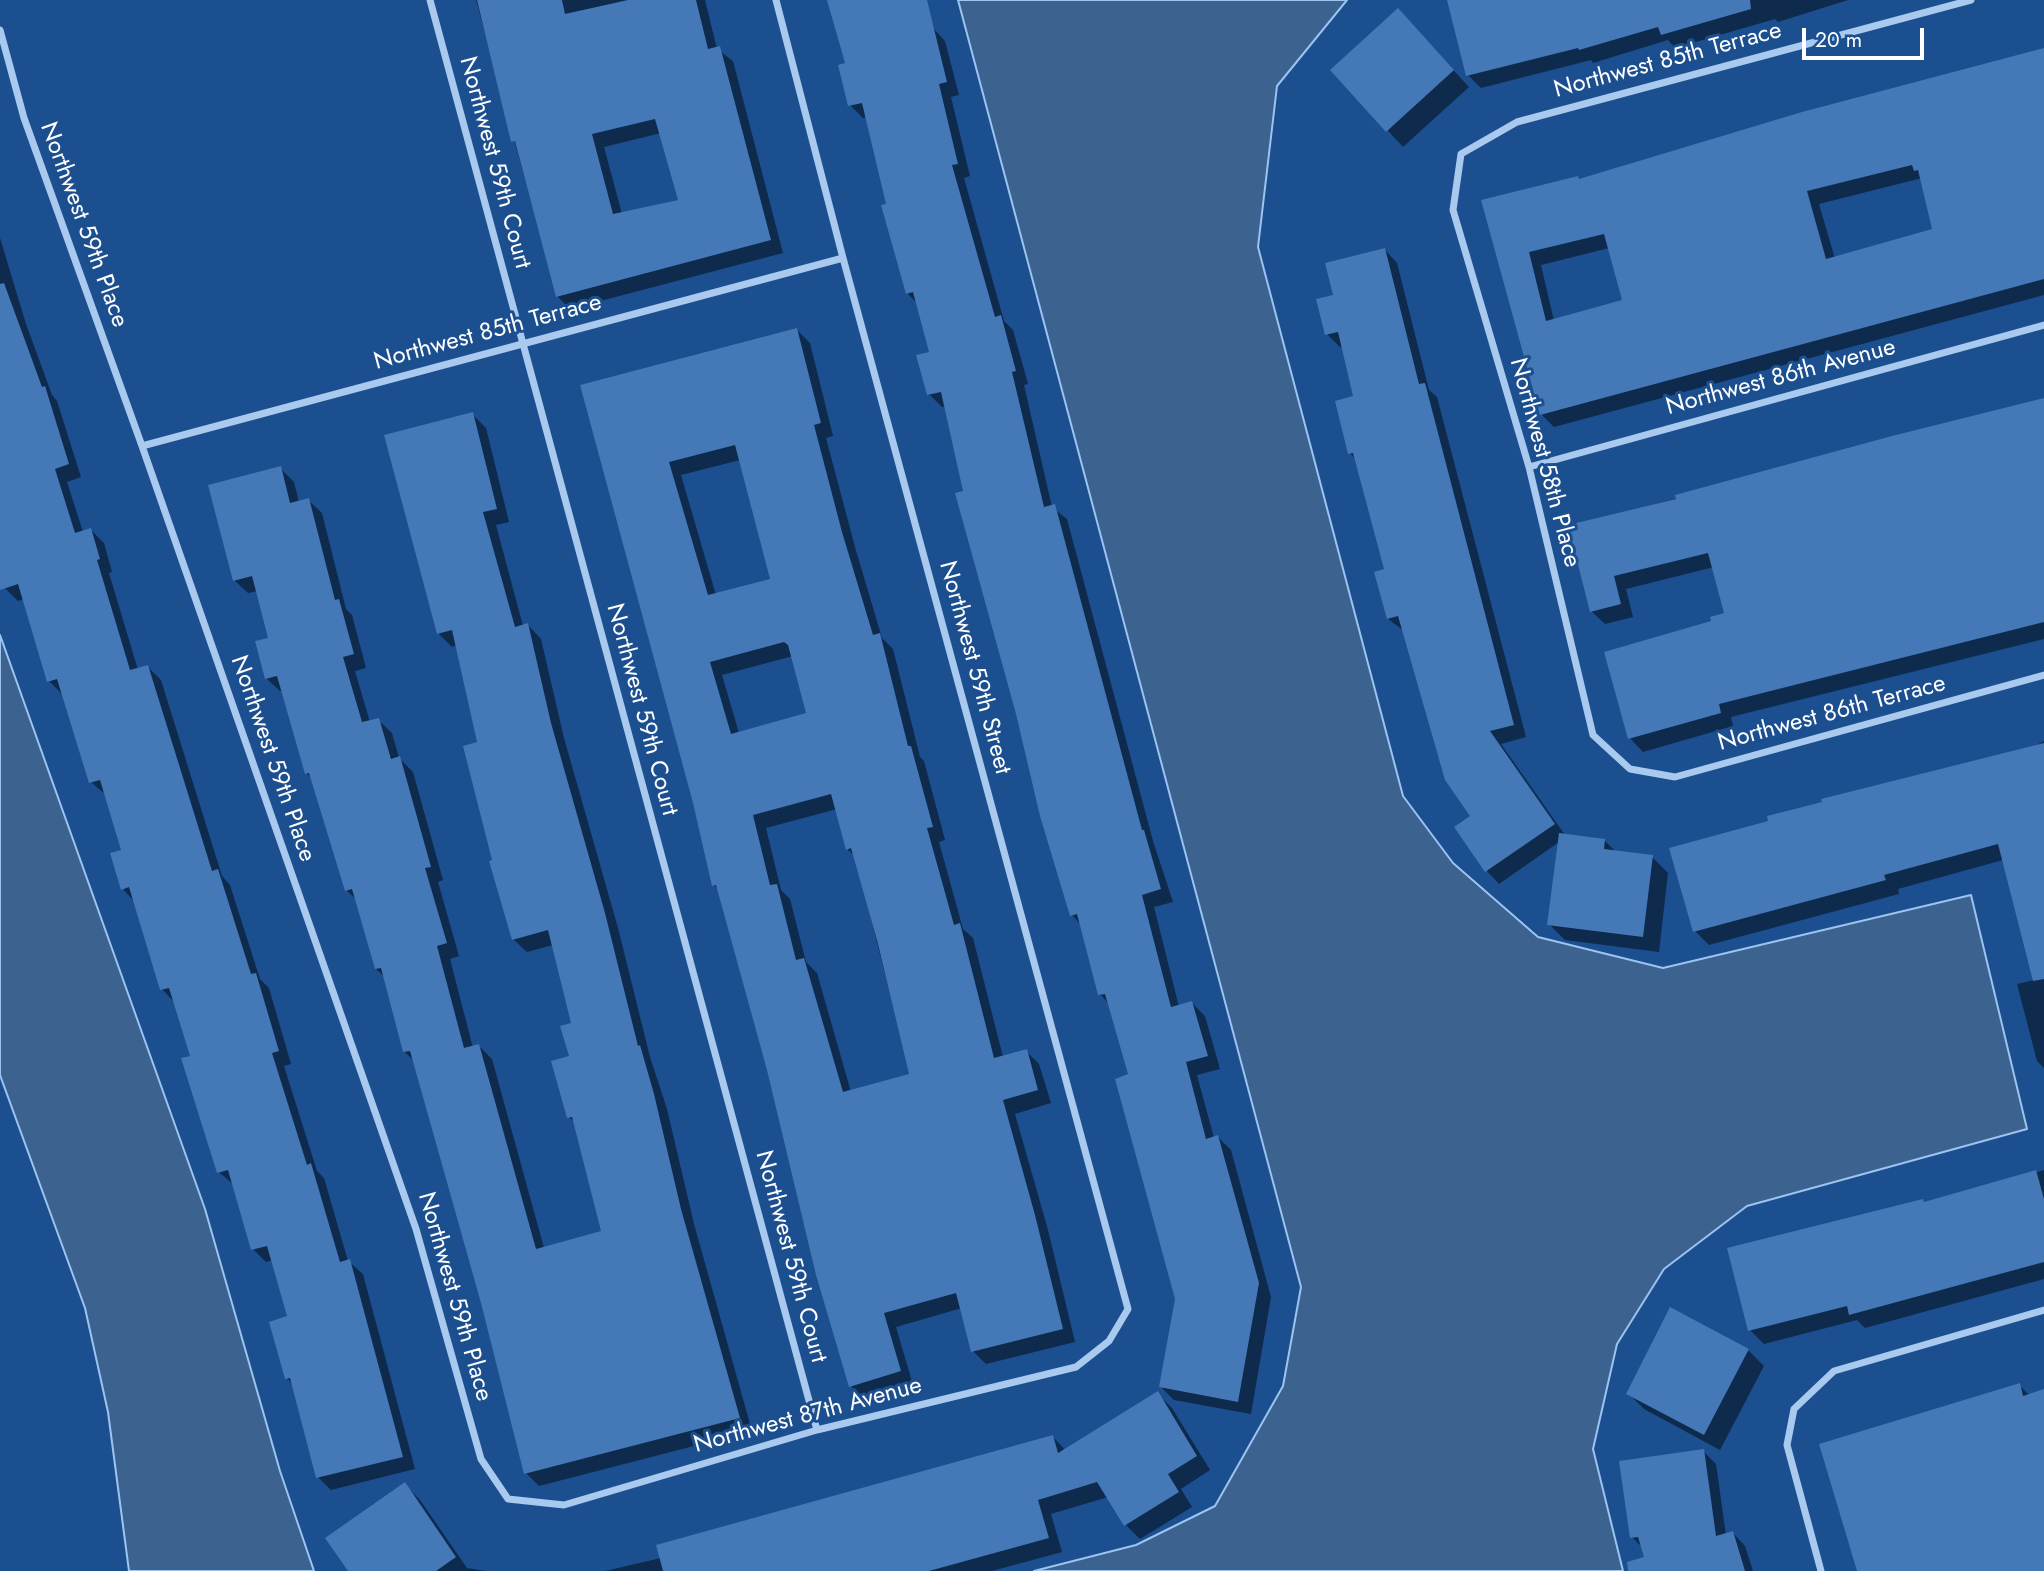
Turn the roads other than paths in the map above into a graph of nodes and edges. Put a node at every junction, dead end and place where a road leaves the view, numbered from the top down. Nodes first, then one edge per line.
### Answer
1 (430, 0) edge
2 (776, 0) edge
3 (1971, 0) edge
4 (0, 30) edge
5 (1461, 154) joint
6 (843, 258) junction
7 (2044, 325) edge
8 (522, 344) junction
9 (142, 446) junction
10 (1529, 467) junction
11 (2044, 675) edge
12 (1630, 769) joint
13 (2044, 1310) edge
14 (1109, 1342) joint
15 (817, 1430) junction
16 (508, 1499) joint
17 (1821, 1571) edge

1 - 8 street, Northwest 59th Court
2 - 6 street, Northwest 59th Street
3 - 5 street, Northwest 85th Terrace
4 - 9 street, Northwest 59th Place
5 - 10 street, Northwest 58th Place
6 - 8 street, Northwest 85th Terrace
6 - 14 street, Northwest 59th Street
7 - 10 street, Northwest 86th Avenue
8 - 9 street, Northwest 85th Terrace
8 - 15 street, Northwest 59th Court
9 - 16 street, Northwest 59th Place
10 - 12 street, Northwest 58th Place
11 - 12 street, Northwest 86th Terrace
13 - 17 street
14 - 15 street, Northwest 87th Avenue
15 - 16 street, Northwest 87th Avenue

